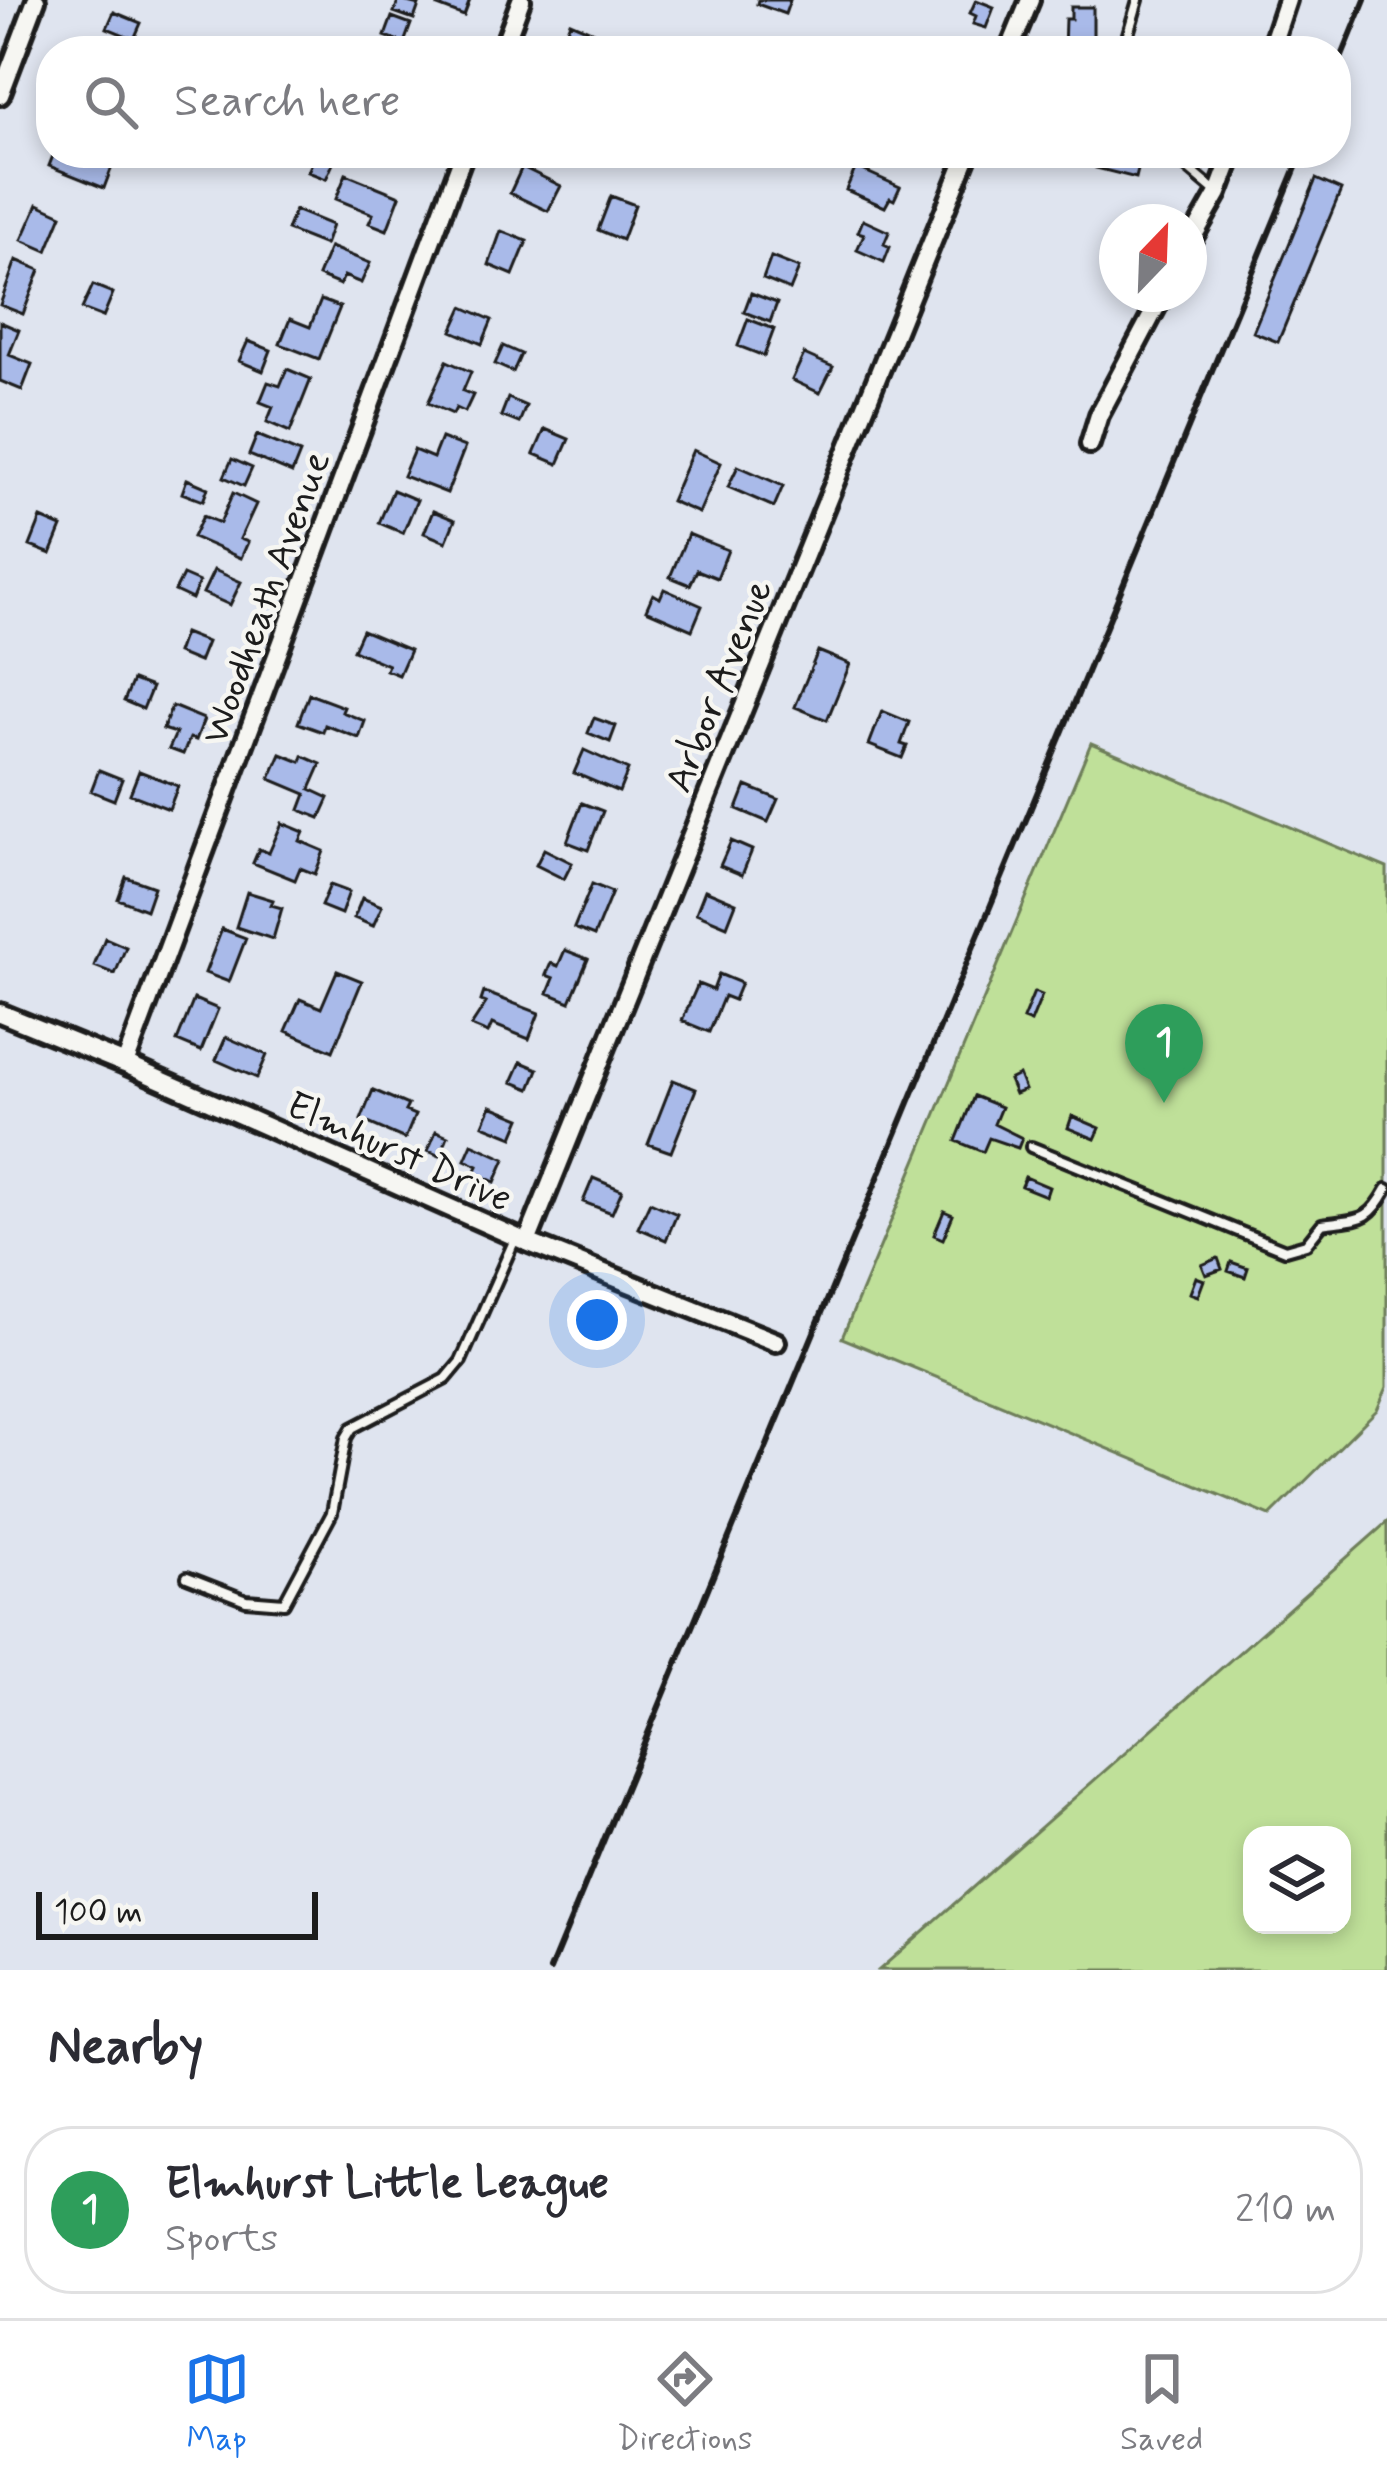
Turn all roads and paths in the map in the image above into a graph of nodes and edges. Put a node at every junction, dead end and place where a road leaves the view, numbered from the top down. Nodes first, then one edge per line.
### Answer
1 (36, 0) edge
2 (521, 0) edge
3 (1030, 0) edge
4 (1138, 0) edge
5 (1287, 0) edge
6 (508, 36) edge
7 (1016, 36) edge
8 (1128, 36) edge
9 (1275, 36) edge
10 (0, 94) edge
11 (458, 168) edge
12 (962, 168) edge
13 (1188, 168) edge
14 (1228, 168) edge
15 (1218, 194) junction
16 (1207, 213) edge
17 (1153, 312) edge
18 (1090, 444) dead end
19 (0, 1013) edge
20 (125, 1064) junction
21 (1031, 1147) dead end
22 (1387, 1189) edge
23 (521, 1240) junction
24 (776, 1342) dead end
25 (187, 1576) dead end

1 - 10 street
2 - 6 street
3 - 7 street
4 - 8 lane
5 - 9 street
11 - 20 street, Woodheath Avenue
12 - 23 street, Arbor Avenue
13 - 15 lane
14 - 15 street
15 - 16 street
17 - 18 street
19 - 20 street, Elmhurst Drive
20 - 23 street, Elmhurst Drive
21 - 22 lane
23 - 24 street, Elmhurst Drive
23 - 25 lane

